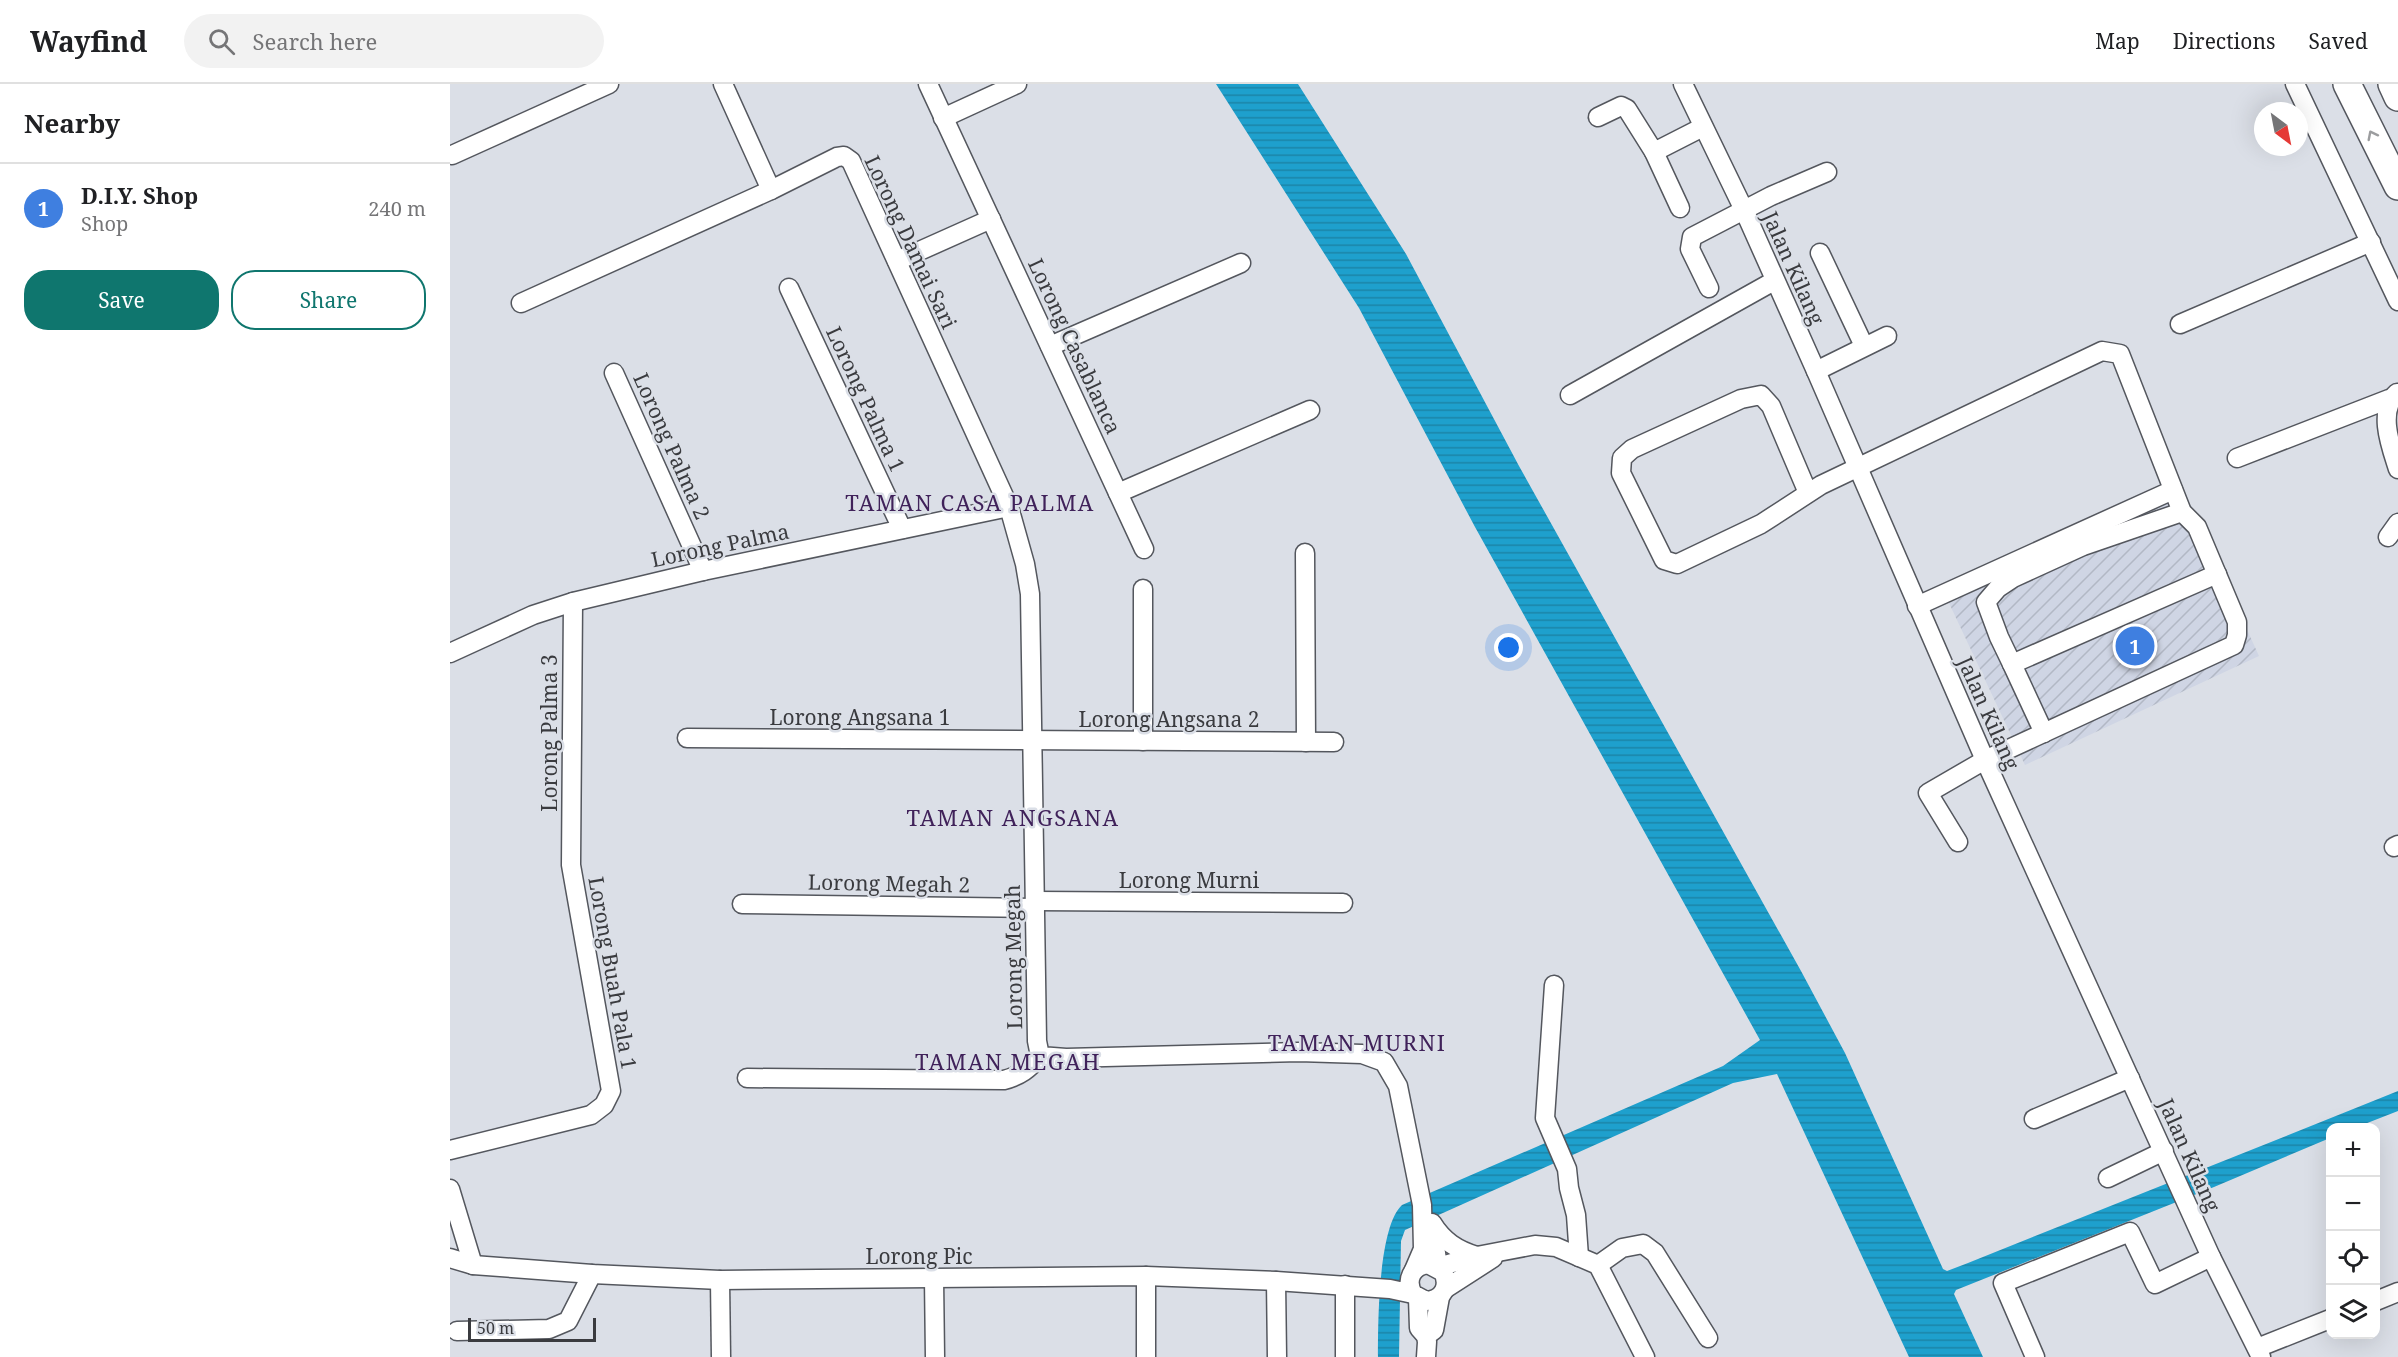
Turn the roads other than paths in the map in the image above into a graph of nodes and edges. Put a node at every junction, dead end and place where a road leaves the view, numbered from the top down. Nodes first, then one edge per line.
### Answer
1 (609, 84) edge
2 (723, 84) edge
3 (928, 84) edge
4 (1017, 84) edge
5 (1683, 84) edge
6 (2295, 84) edge
7 (2347, 84) edge
8 (2391, 84) edge
9 (2398, 97) edge
10 (1598, 117) dead end
11 (943, 118) junction
12 (1703, 127) junction
13 (1654, 152) junction
14 (452, 155) dead end
15 (1827, 172) dead end
16 (2398, 186) edge
17 (771, 190) junction
18 (1680, 208) dead end
19 (1744, 210) junction
20 (991, 219) junction
21 (2371, 242) junction
22 (1820, 253) dead end
23 (897, 261) junction
24 (1241, 263) dead end
25 (1774, 281) junction
26 (789, 288) dead end
27 (1709, 288) dead end
28 (2398, 302) edge
29 (521, 303) dead end
30 (2180, 324) dead end
31 (1887, 336) dead end
32 (1050, 346) junction
33 (1864, 346) junction
34 (1816, 371) junction
35 (614, 373) dead end
36 (1570, 395) dead end
37 (2394, 396) edge
38 (1311, 410) dead end
39 (2237, 458) dead end
40 (1858, 468) junction
41 (2398, 469) edge
42 (2173, 490) junction
43 (1118, 493) junction
44 (1808, 493) junction
45 (1009, 507) junction
46 (2182, 512) junction
47 (902, 529) junction
48 (1144, 549) dead end
49 (1305, 553) dead end
50 (703, 570) junction
51 (2217, 574) junction
52 (1143, 589) dead end
53 (573, 602) junction
54 (1917, 606) junction
55 (450, 653) edge
56 (2012, 664) junction
57 (2044, 733) junction
58 (687, 738) dead end
59 (1032, 740) junction
60 (1143, 741) junction
61 (1306, 742) junction
62 (1335, 742) dead end
63 (1985, 760) junction
64 (1958, 842) dead end
65 (571, 865) joint
66 (1344, 903) dead end
67 (742, 904) dead end
68 (1035, 904) junction
69 (1554, 985) dead end
70 (1040, 1056) junction
71 (747, 1078) dead end
72 (2130, 1078) junction
73 (2034, 1119) dead end
74 (450, 1150) edge
75 (2164, 1152) junction
76 (2108, 1178) dead end
77 (450, 1189) edge
78 (1427, 1223) junction
79 (1505, 1250) junction
80 (1477, 1256) junction
81 (1579, 1257) junction
82 (2211, 1257) junction
83 (450, 1258) edge
84 (473, 1265) junction
85 (1598, 1265) junction
86 (1438, 1268) junction
87 (592, 1274) junction
88 (1146, 1276) junction
89 (934, 1278) junction
90 (720, 1280) junction
91 (1276, 1281) junction
92 (1345, 1285) junction
93 (1414, 1285) junction
94 (1442, 1293) junction
95 (2398, 1293) edge
96 (2380, 1300) edge
97 (2326, 1321) edge
98 (458, 1331) dead end
99 (1708, 1338) dead end
100 (1426, 1345) edge
101 (2259, 1353) edge
102 (721, 1357) edge
103 (935, 1357) edge
104 (1146, 1357) edge
105 (1277, 1357) edge
106 (1345, 1357) edge
107 (1442, 1357) edge
108 (1645, 1357) edge
109 (2035, 1357) edge

1 - 14 street
2 - 17 street
3 - 11 street, Lorong Casablanca
4 - 11 street
5 - 12 street, Jalan Kilang
6 - 21 street
16 -> 7 highway
8 - 9 highway
10 - 13 street
11 - 20 street, Lorong Casablanca
12 - 13 street
12 - 19 street, Jalan Kilang
13 - 18 street
15 - 19 street
17 - 23 street, Lorong Damai Sari
17 - 29 street, Lorong Damai Sari
19 - 25 street, Jalan Kilang
19 - 27 street
20 - 23 street
20 - 32 street, Lorong Casablanca
21 - 28 street
21 - 30 street
22 - 33 street
23 - 45 street, Lorong Damai Sari
24 - 32 street
25 - 34 street, Jalan Kilang
25 - 36 street
26 - 47 street, Lorong Palma 1
31 - 33 street
32 - 43 street, Lorong Casablanca
33 - 34 street
34 - 40 street, Jalan Kilang
35 - 50 street, Lorong Palma 2
37 - 39 street
37 - 41 street
38 - 43 street
40 - 42 street
40 - 44 street
40 - 54 street, Jalan Kilang
42 - 46 street
42 - 54 street
43 - 48 street, Lorong Casablanca
44 - 44 street
45 - 47 street, Lorong Palma
45 - 59 street, Lorong Megah
46 - 51 street
46 - 56 street
47 - 50 street, Lorong Palma
49 - 61 street
50 - 53 street, Lorong Palma
51 - 56 street
51 - 57 street
52 - 60 street
53 - 55 street, Lorong Palma
53 - 65 street, Lorong Palma 3
54 - 63 street, Jalan Kilang
56 - 57 street
57 - 63 street
58 - 59 street, Lorong Angsana 1
59 - 60 street, Lorong Angsana 2
59 - 68 street, Lorong Megah
60 - 61 street, Lorong Angsana 2
61 - 62 street, Lorong Angsana 2
63 - 64 street
63 - 72 street, Jalan Kilang
65 - 74 street, Lorong Buah Pala 1
66 - 68 street, Lorong Murni
67 - 68 street, Lorong Megah 2
68 - 70 street, Lorong Megah
69 - 81 street
70 - 71 street
70 - 78 street, Lorong Megah
72 - 73 street
72 - 75 street, Jalan Kilang
75 - 76 street
75 - 82 street, Jalan Kilang
77 - 84 street
78 - 80 street
78 - 86 street, Lorong Megah
78 - 93 street
79 - 80 street
79 - 81 street
79 - 94 street
80 - 86 street
81 - 85 street
82 - 101 street, Jalan Kilang
82 - 109 street
83 - 84 street, Lorong Pic
84 - 87 street, Lorong Pic
85 - 99 street
85 - 108 street
86 - 93 street
86 - 94 street
87 - 90 street, Lorong Pic
87 - 98 street
88 - 89 street, Lorong Pic
88 - 91 street, Lorong Pic
88 - 104 street
89 - 90 street, Lorong Pic
89 - 103 street
90 - 102 street
91 - 92 street, Lorong Pic
91 - 105 street
92 - 93 street, Lorong Pic
92 - 106 street
93 - 94 street
93 - 100 street
94 - 100 street
95 - 96 street
97 - 101 street
100 - 107 street

